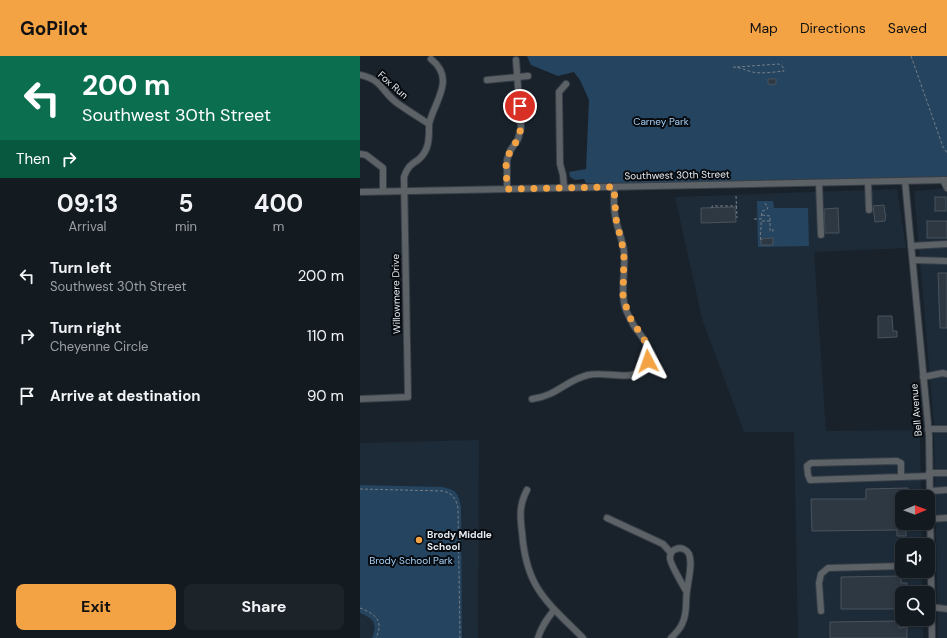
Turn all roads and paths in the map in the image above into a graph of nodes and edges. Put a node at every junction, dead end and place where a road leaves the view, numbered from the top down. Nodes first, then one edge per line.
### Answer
1 (911, 56) edge
2 (431, 59) dead end
3 (516, 60) dead end
4 (733, 67) dead end
5 (737, 67) junction
6 (360, 75) edge
7 (528, 76) dead end
8 (518, 77) junction
9 (487, 80) dead end
10 (566, 84) dead end
11 (429, 124) junction
12 (947, 153) edge
13 (360, 154) edge
14 (945, 180) edge
15 (905, 181) junction
16 (819, 182) junction
17 (868, 182) junction
18 (564, 187) junction
19 (614, 187) junction
20 (947, 188) edge
21 (507, 189) junction
22 (404, 191) junction
23 (360, 192) edge
24 (383, 192) junction
25 (736, 196) dead end
26 (765, 203) dead end
27 (737, 206) junction
28 (712, 208) dead end
29 (869, 210) dead end
30 (762, 215) junction
31 (737, 218) dead end
32 (754, 219) dead end
33 (761, 220) junction
34 (770, 221) junction
35 (773, 233) dead end
36 (821, 235) dead end
37 (761, 240) dead end
38 (947, 244) edge
39 (911, 246) junction
40 (913, 260) junction
41 (947, 261) edge
42 (947, 374) edge
43 (924, 377) junction
44 (532, 398) dead end
45 (360, 399) edge
46 (928, 429) junction
47 (947, 429) edge
48 (947, 473) edge
49 (930, 475) junction
50 (901, 477) junction
51 (360, 489) edge
52 (527, 490) dead end
53 (930, 490) edge
54 (947, 490) edge
55 (935, 491) edge
56 (607, 518) dead end
57 (947, 518) edge
58 (935, 519) edge
59 (671, 553) junction
60 (895, 566) edge
61 (686, 591) junction
62 (360, 608) edge
63 (935, 608) edge
64 (947, 609) edge
65 (554, 610) junction
66 (821, 611) dead end
67 (932, 626) edge
68 (376, 638) edge
69 (460, 638) edge
70 (538, 638) edge
71 (583, 638) edge
72 (671, 638) edge
73 (932, 638) edge

1 - 12 path
2 - 11 street
3 - 8 street
4 - 5 path
5 - 5 path
6 - 11 street, Fox Run
7 - 8 street
8 - 9 street
8 - 21 street
10 - 18 street
11 - 22 street
13 - 24 street
14 - 15 street, Southwest 30th Street
14 - 20 street
15 - 17 street, Southwest 30th Street
15 - 39 street, Bell Avenue
16 - 17 street, Southwest 30th Street
16 - 19 street, Southwest 30th Street
16 - 36 street
17 - 29 street
18 - 19 street, Southwest 30th Street
18 - 21 street, Southwest 30th Street
19 - 44 street
21 - 22 street, Southwest 30th Street
22 - 24 street, Southwest 30th Street
22 - 45 street, Willowmere Drive
23 - 24 street, Southwest 30th Street
25 - 27 path
26 - 30 path
27 - 28 path
27 - 31 path
30 - 33 path
30 - 34 path
32 - 33 path
33 - 34 path
33 - 37 path
34 - 35 path
38 - 39 street
39 - 40 street, Bell Avenue
40 - 41 street
40 - 43 street, Bell Avenue
42 - 43 street
43 - 46 street, Bell Avenue
46 - 47 street
46 - 49 street, Bell Avenue
48 - 49 street
49 - 50 street
49 - 53 street, Bell Avenue
50 - 50 street
51 - 69 path
52 - 65 street
54 - 55 street
56 - 59 street
57 - 58 street
59 - 61 street
59 - 61 street
60 - 66 street
61 - 72 street
62 - 68 path
63 - 64 street
65 - 70 street
65 - 71 street
67 - 73 street, Bell Avenue

